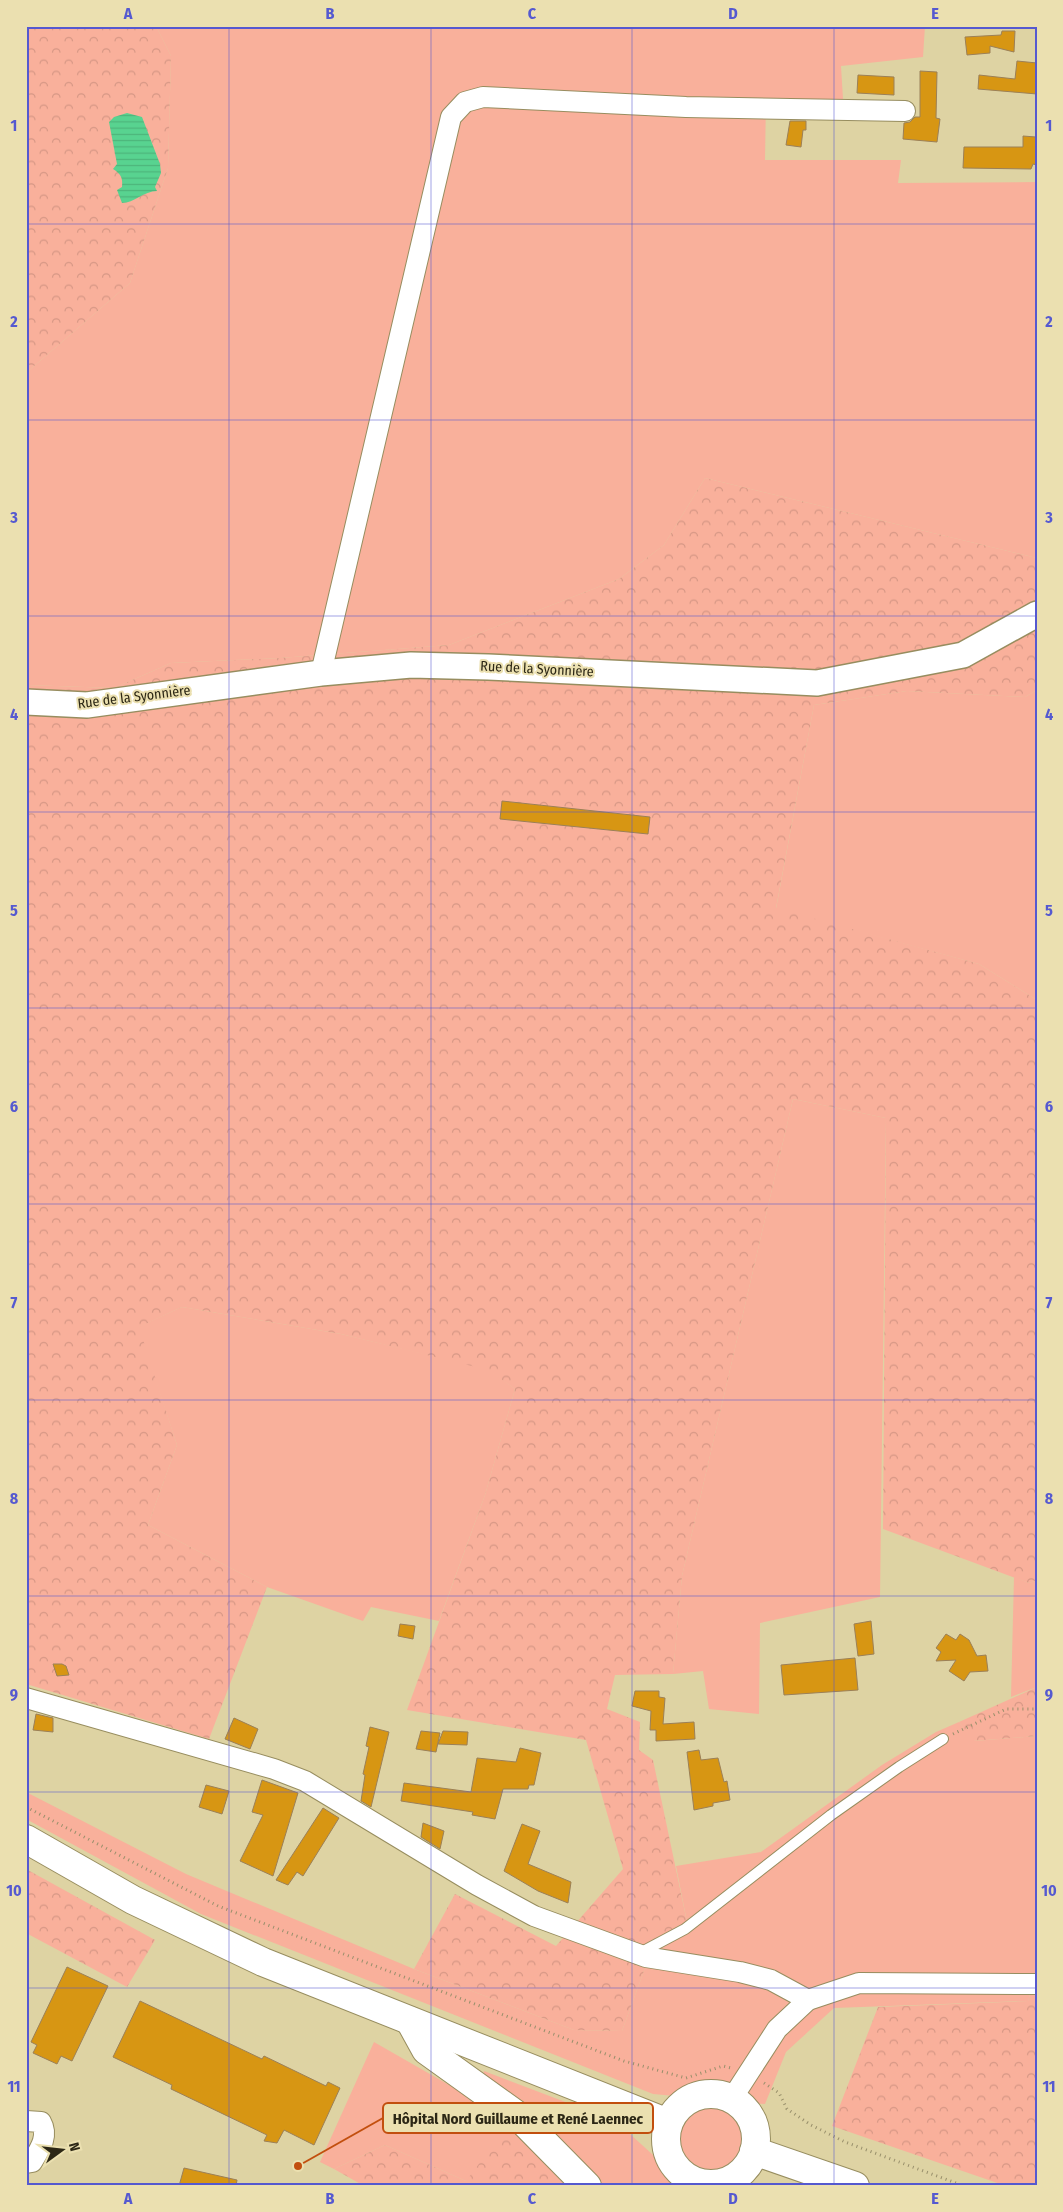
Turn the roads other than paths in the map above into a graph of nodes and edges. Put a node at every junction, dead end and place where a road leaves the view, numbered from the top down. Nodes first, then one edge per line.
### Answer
1 (905, 111) dead end
2 (1037, 614) edge
3 (321, 672) junction
4 (26, 702) edge
5 (26, 1698) edge
6 (944, 1739) road end
7 (26, 1839) edge
8 (637, 1954) junction
9 (1037, 1984) edge
10 (808, 2000) junction
11 (410, 2020) junction
12 (731, 2100) junction
13 (26, 2121) edge
14 (668, 2123) junction
15 (754, 2151) junction
16 (26, 2163) edge
17 (694, 2184) edge
18 (587, 2186) edge
19 (855, 2186) edge

1 - 3 street
2 - 3 street, Rue de la Syonnière
3 - 4 street, Rue de la Syonnière
5 - 8 street
6 - 8 lane
7 - 11 main road
8 - 10 street
9 - 10 street
10 - 12 street
11 - 14 main road
11 - 18 main road
12 - 14 main road
12 - 15 main road
13 - 16 street
14 - 17 main road
15 - 17 main road
15 - 19 main road

